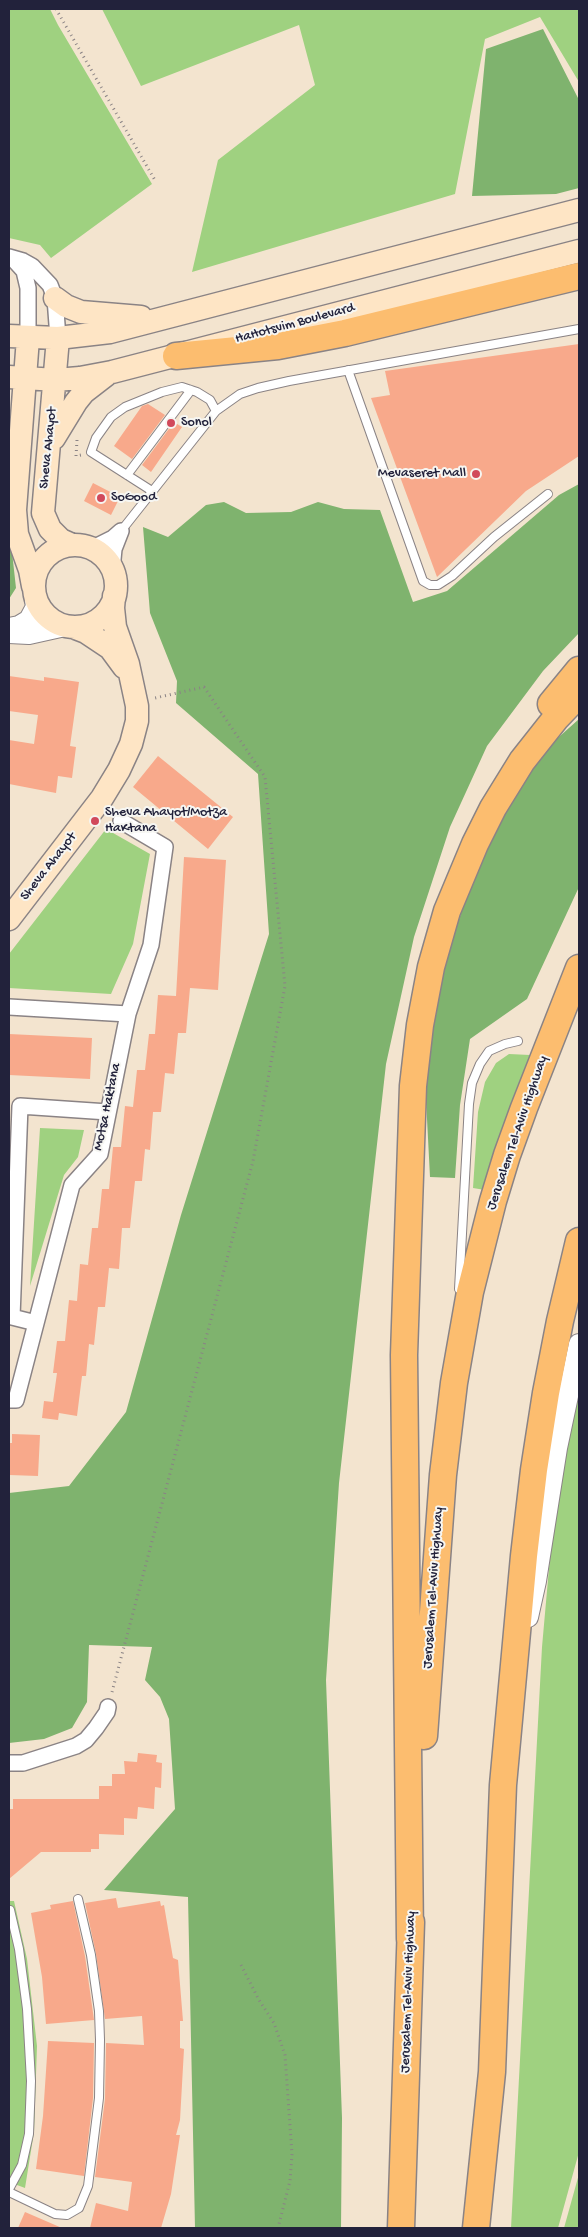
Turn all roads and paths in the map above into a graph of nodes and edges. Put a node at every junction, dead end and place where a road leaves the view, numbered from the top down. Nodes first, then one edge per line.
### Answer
1 (56, 9) edge
2 (156, 182) dead end
3 (579, 210) edge
4 (579, 250) edge
5 (10, 257) edge
6 (579, 276) edge
7 (55, 298) junction
8 (164, 319) junction
9 (579, 329) edge
10 (18, 337) edge
11 (58, 338) junction
12 (176, 356) junction
13 (348, 370) junction
14 (112, 372) junction
15 (17, 377) edge
16 (56, 380) junction
17 (191, 390) junction
18 (9, 404) edge
19 (216, 411) junction
20 (20, 431) junction
21 (47, 455) junction
22 (127, 475) junction
23 (152, 491) junction
24 (548, 494) dead end
25 (120, 531) junction
26 (81, 546) junction
27 (112, 570) junction
28 (34, 593) junction
29 (114, 596) junction
30 (69, 627) junction
31 (9, 628) edge
32 (9, 633) edge
33 (579, 670) edge
34 (132, 678) junction
35 (579, 694) edge
36 (148, 700) dead end
37 (121, 820) dead end
38 (475, 844) junction
39 (9, 919) edge
40 (579, 968) edge
41 (9, 1007) edge
42 (128, 1014) junction
43 (518, 1041) dead end
44 (108, 1112) junction
45 (579, 1241) edge
46 (459, 1293) dead end
47 (458, 1303) dead end
48 (36, 1323) junction
49 (579, 1344) edge
50 (454, 1383) junction
51 (9, 1400) edge
52 (512, 1682) junction
53 (108, 1707) joint
54 (9, 1762) edge
55 (78, 1899) dead end
56 (10, 1910) dead end
57 (410, 1939) junction
58 (240, 1965) dead end
59 (9, 2190) edge
60 (278, 2228) edge
61 (401, 2228) edge
62 (476, 2228) edge

1 - 2 path
3 - 8 main road
4 - 12 main road, HaHotsvim Boulevard
5 - 7 street
5 - 10 street
6 - 12 highway
7 - 8 main road
7 - 11 street
8 - 11 main road
9 - 13 lane
10 - 11 main road
10 - 15 main road, Sheva Ahayot
11 - 16 main road, Sheva Ahayot
12 - 14 main road, HaHotsvim Boulevard
13 - 19 lane
13 - 24 lane
14 - 16 main road, HaHotsvim Boulevard
14 - 21 main road
15 - 16 main road, HaHotsvim Boulevard
15 - 20 main road, Sheva Ahayot
16 - 21 main road, Sheva Ahayot
17 - 19 lane
17 - 22 lane
17 - 22 lane
18 - 20 main road
19 - 23 lane
20 - 28 main road, Sheva Ahayot
21 - 26 main road, Sheva Ahayot
22 - 23 lane
23 - 25 lane
25 - 26 street
25 - 27 street
26 - 27 main road
26 - 28 main road
27 - 29 main road
28 - 30 main road
28 - 31 street
29 - 30 main road
29 - 34 main road, Sheva Ahayot
30 - 32 street
30 - 34 main road, Sheva Ahayot
33 - 38 highway
34 - 39 main road, Sheva Ahayot
35 - 38 highway
36 - 53 path
37 - 42 street, Motsa Haktana
38 - 57 highway
40 - 50 highway, Jerusalem Tel-Aviv Highway
41 - 42 street
42 - 44 street, Motsa Haktana
43 - 46 lane
44 - 48 street, Motsa Haktana
44 - 48 street
45 - 52 highway
47 - 50 lane
48 - 51 street, Motsa Haktana
49 - 52 street
50 - 57 highway, Jerusalem Tel-Aviv Highway
52 - 62 highway
53 - 54 street
55 - 59 lane
56 - 59 lane
57 - 61 highway, Jerusalem Tel-Aviv Highway
58 - 60 path

